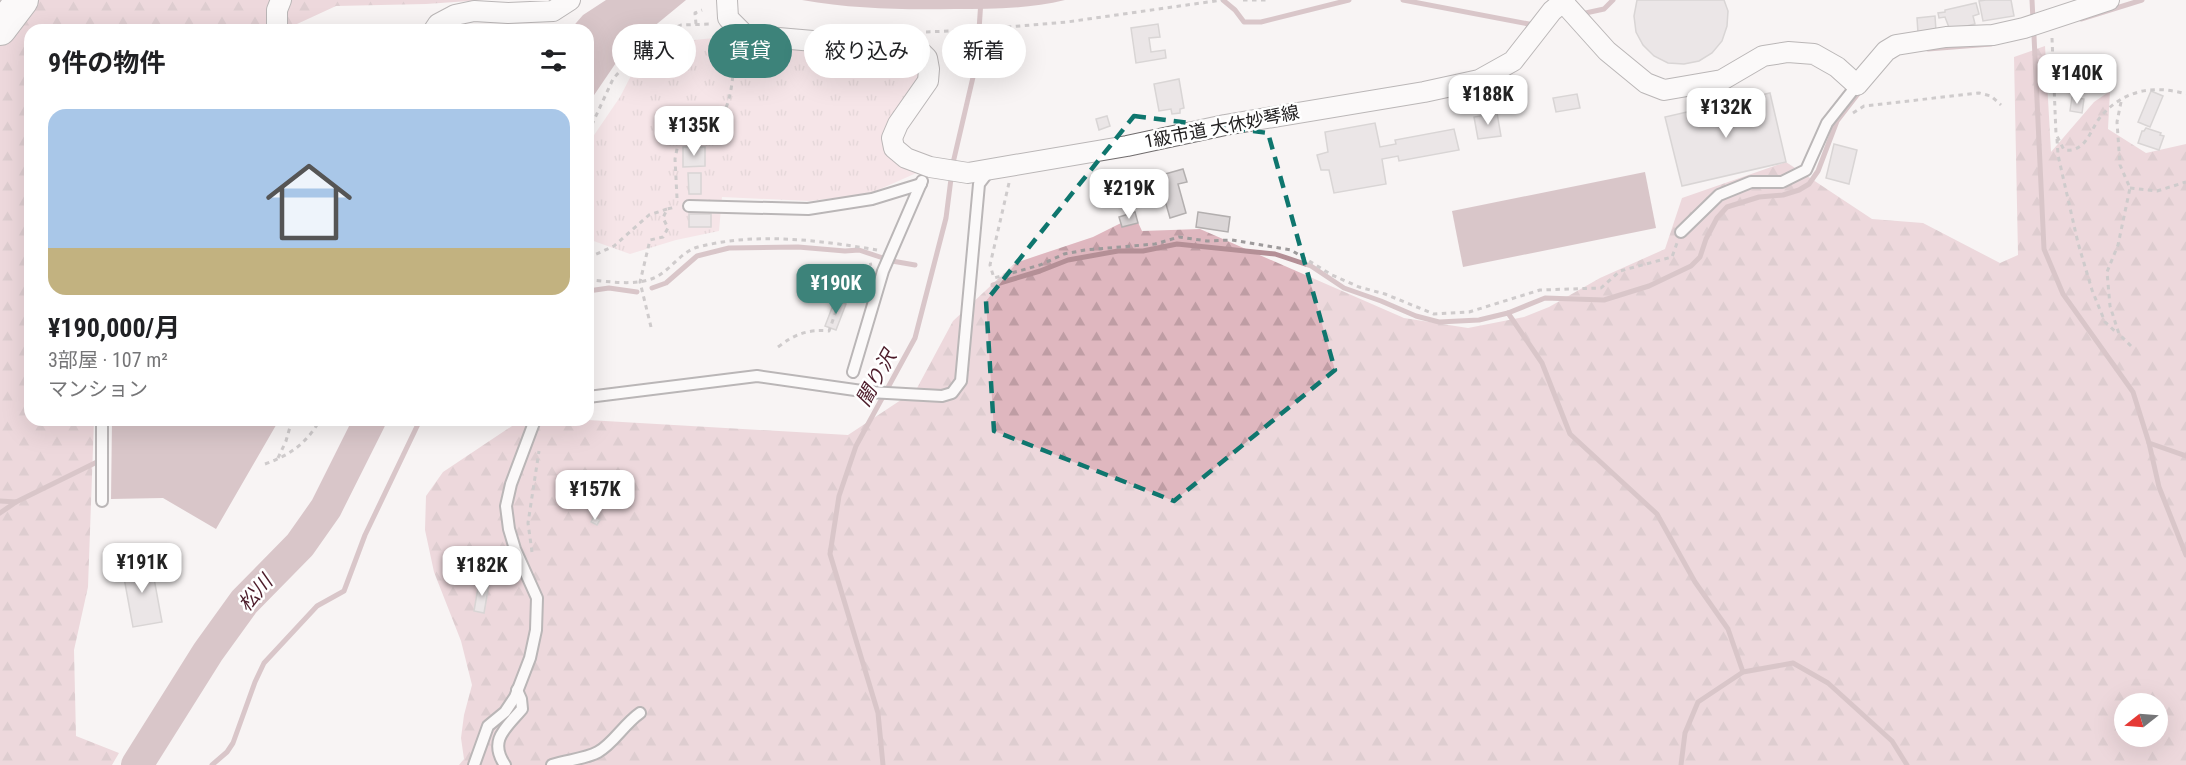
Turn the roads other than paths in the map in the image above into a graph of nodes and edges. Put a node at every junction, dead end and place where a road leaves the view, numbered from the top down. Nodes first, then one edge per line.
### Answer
1 (22, 0) edge
2 (281, 0) edge
3 (570, 0) edge
4 (2109, 0) edge
5 (1562, 6) edge
6 (722, 14) edge
7 (277, 24) edge
8 (438, 24) edge
9 (0, 29) edge
10 (1857, 85) junction
11 (991, 169) junction
12 (931, 174) junction
13 (689, 206) road end
14 (1681, 231) road end
15 (853, 372) dead end
16 (594, 396) edge
17 (102, 426) edge
18 (533, 426) edge
19 (102, 501) dead end
20 (517, 690) junction
21 (640, 713) dead end
22 (474, 765) edge
23 (505, 765) edge
24 (552, 765) edge

1 - 9 main road
2 - 7 street
3 - 8 street
4 - 10 street
5 - 10 street
5 - 11 street, 1級市道 大休妙琴線
6 - 12 street, 1級市道 大休妙琴線
10 - 14 lane
11 - 12 street, 1級市道 大休妙琴線
11 - 16 lane
12 - 13 lane
12 - 15 lane
17 - 19 lane
18 - 20 lane
20 - 22 lane
20 - 23 lane
21 - 24 lane

